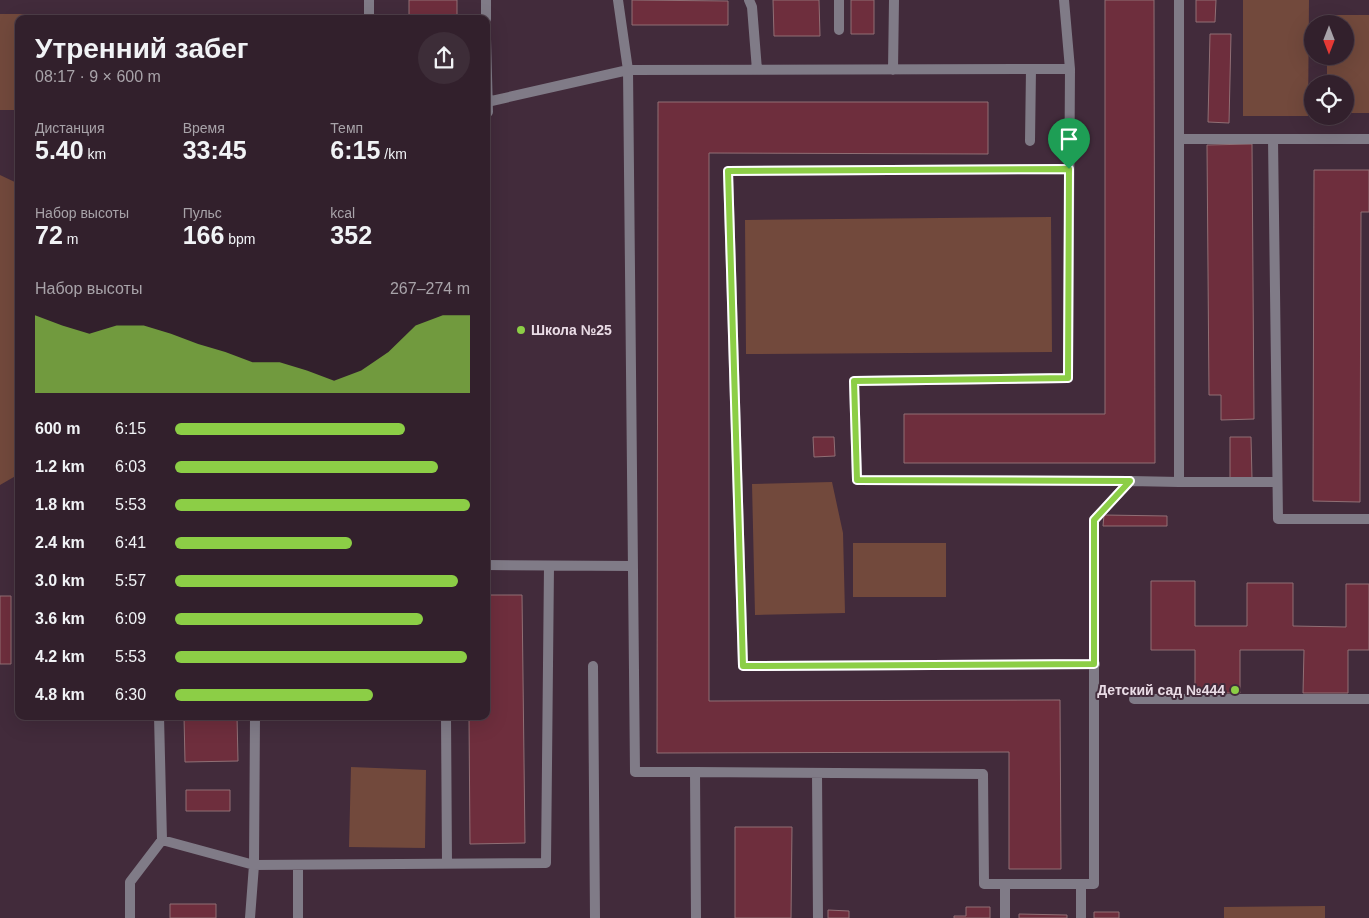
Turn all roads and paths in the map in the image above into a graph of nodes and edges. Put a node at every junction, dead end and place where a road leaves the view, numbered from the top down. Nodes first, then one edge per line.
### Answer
1 (369, 0) edge
2 (486, 0) edge
3 (618, 0) edge
4 (749, 0) edge
5 (839, 0) edge
6 (894, 0) edge
7 (1064, 0) edge
8 (1179, 0) edge
9 (370, 15) edge
10 (486, 15) edge
11 (838, 30) dead end
12 (1031, 69) junction
13 (1070, 69) junction
14 (628, 70) junction
15 (757, 70) junction
16 (893, 70) junction
17 (490, 106) edge
18 (1179, 139) junction
19 (1273, 139) junction
20 (1369, 139) edge
21 (1030, 141) dead end
22 (1069, 169) junction
23 (1130, 481) junction
24 (1179, 482) junction
25 (1278, 482) junction
26 (1369, 519) edge
27 (490, 565) edge
28 (549, 566) junction
29 (633, 566) junction
30 (1094, 664) junction
31 (593, 666) dead end
32 (1134, 699) dead end
33 (1369, 699) edge
34 (159, 720) edge
35 (255, 720) edge
36 (446, 720) edge
37 (695, 772) junction
38 (817, 773) junction
39 (162, 840) junction
40 (447, 863) junction
41 (254, 865) junction
42 (298, 865) junction
43 (1005, 884) junction
44 (1081, 884) junction
45 (130, 918) edge
46 (250, 918) edge
47 (298, 918) edge
48 (595, 918) edge
49 (696, 918) edge
50 (818, 918) edge
51 (1005, 918) edge
52 (1081, 918) edge

1 - 9 lane
2 - 10 lane
3 - 14 lane
4 - 15 lane
5 - 11 lane
6 - 16 lane
7 - 13 lane
8 - 18 lane
12 - 13 lane
12 - 16 lane
12 - 21 lane
13 - 22 lane
14 - 15 lane
14 - 17 lane
14 - 29 lane
15 - 16 lane
18 - 19 lane
18 - 24 lane
19 - 20 lane
19 - 25 lane
22 - 23 lane
22 - 30 lane
23 - 24 lane
23 - 30 lane
24 - 25 lane
25 - 26 lane
27 - 28 lane
28 - 29 lane
28 - 40 lane
29 - 37 lane
30 - 44 lane
31 - 48 lane
32 - 33 lane
34 - 39 lane
35 - 41 lane
36 - 40 lane
37 - 38 lane
37 - 49 lane
38 - 43 lane
38 - 50 lane
39 - 41 lane
39 - 45 lane
40 - 42 lane
41 - 42 lane
41 - 46 lane
42 - 47 lane
43 - 44 lane
43 - 51 lane
44 - 52 lane

